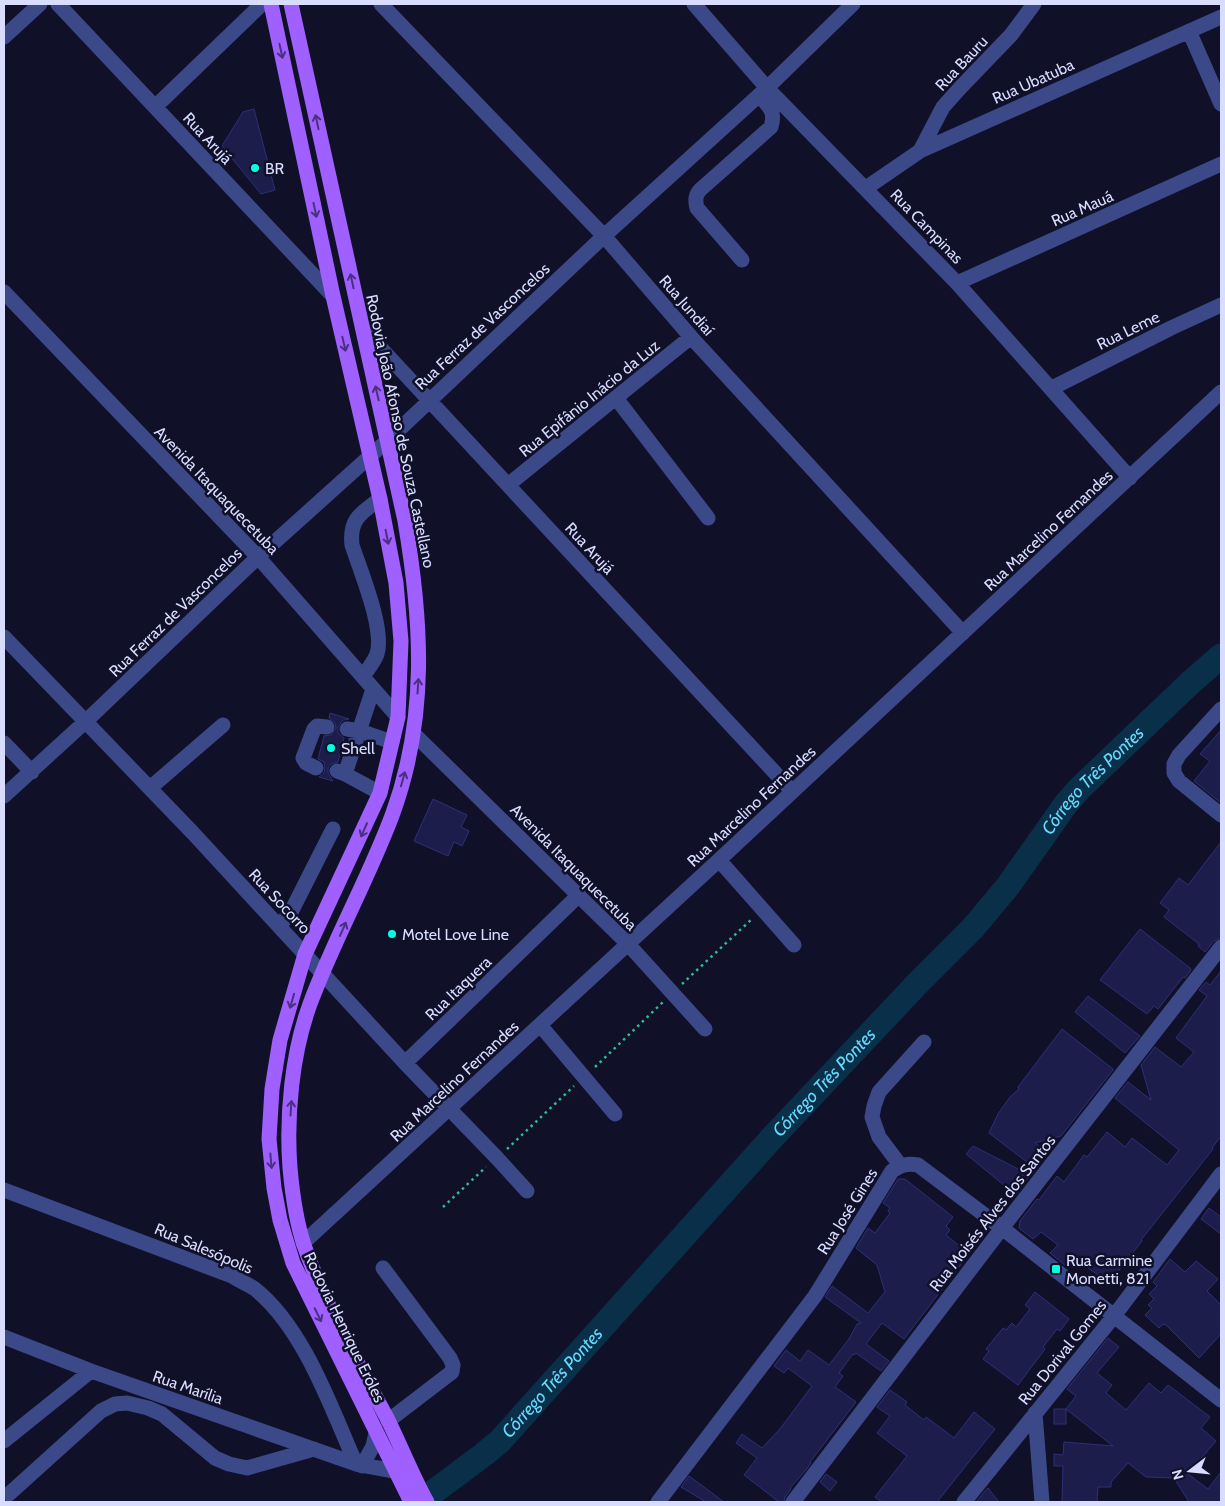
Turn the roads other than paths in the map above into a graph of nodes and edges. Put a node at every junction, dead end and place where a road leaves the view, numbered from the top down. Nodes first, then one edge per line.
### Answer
1 (40, 4) edge
2 (58, 4) edge
3 (262, 4) edge
4 (271, 4) edge
5 (292, 4) edge
6 (381, 4) edge
7 (694, 4) edge
8 (853, 4) edge
9 (1034, 4) edge
10 (1221, 17) edge
11 (1189, 31) junction
12 (4, 37) edge
13 (763, 92) junction
14 (1221, 104) edge
15 (156, 107) junction
16 (920, 151) junction
17 (1221, 164) edge
18 (866, 188) junction
19 (604, 236) junction
20 (742, 260) dead end
21 (957, 283) junction
22 (4, 292) edge
23 (333, 296) junction
24 (1221, 305) edge
25 (363, 329) junction
26 (691, 337) junction
27 (1052, 388) junction
28 (1221, 392) edge
29 (616, 398) junction
30 (429, 400) junction
31 (388, 440) junction
32 (370, 455) junction
33 (1130, 478) junction
34 (508, 486) junction
35 (380, 499) junction
36 (708, 518) dead end
37 (258, 557) junction
38 (963, 633) junction
39 (4, 637) edge
40 (363, 677) junction
41 (373, 689) junction
42 (1221, 709) edge
43 (398, 717) junction
44 (85, 722) junction
45 (223, 725) dead end
46 (327, 727) dead end
47 (354, 730) junction
48 (414, 734) junction
49 (392, 742) junction
50 (4, 743) edge
51 (316, 768) dead end
52 (32, 772) junction
53 (150, 788) junction
54 (792, 791) junction
55 (380, 793) junction
56 (4, 796) edge
57 (1221, 816) edge
58 (333, 829) dead end
59 (719, 860) junction
60 (579, 895) junction
61 (279, 926) junction
62 (628, 944) junction
63 (794, 945) dead end
64 (1221, 947) edge
65 (305, 954) junction
66 (322, 974) junction
67 (540, 1025) junction
68 (705, 1029) dead end
69 (924, 1042) dead end
70 (405, 1063) junction
71 (450, 1109) junction
72 (615, 1114) dead end
73 (900, 1165) junction
74 (1221, 1174) edge
75 (4, 1190) edge
76 (527, 1191) dead end
77 (1002, 1228) junction
78 (303, 1243) junction
79 (383, 1268) dead end
80 (1114, 1316) junction
81 (4, 1337) edge
82 (91, 1371) junction
83 (1221, 1400) edge
84 (1036, 1414) junction
85 (388, 1421) junction
86 (376, 1433) junction
87 (4, 1441) edge
88 (314, 1450) junction
89 (359, 1465) junction
90 (394, 1471) junction
91 (408, 1483) junction
92 (9, 1494) dead end
93 (411, 1502) edge
94 (427, 1502) edge
95 (658, 1502) edge
96 (793, 1502) edge
97 (964, 1502) edge
98 (1042, 1502) edge

1 - 12 street
2 - 15 street, Rua Arujá
3 - 15 street
4 -> 23 main road
25 -> 5 main road, Rodovia João Afonso de Souza Castellano
6 - 19 street, Rua Jundiaí
7 - 13 street, Rua Campinas
8 - 13 street, Rua Ferraz de Vasconcelos
9 - 16 street, Rua Bauru
10 - 11 street, Rua Ubatuba
11 - 14 street
11 - 16 street, Rua Ubatuba
13 - 18 street, Rua Campinas
13 - 19 street, Rua Ferraz de Vasconcelos
13 - 20 street
15 - 23 street, Rua Arujá
16 - 18 street, Rua Ubatuba
17 - 21 street, Rua Mauá
18 - 21 street, Rua Campinas
19 - 26 street, Rua Jundiaí
19 - 30 street, Rua Ferraz de Vasconcelos
21 - 27 street, Rua Campinas
22 - 37 street, Avenida Itaquaquecetuba
23 -> 32 main road
24 - 27 street, Rua Leme
25 - 30 street, Rua Arujá
31 -> 25 main road, Rodovia João Afonso de Souza Castellano
26 - 29 street, Rua Epifânio Inácio da Luz
26 - 38 street, Rua Jundiaí
27 - 33 street, Rua Campinas
28 - 33 street, Rua Marcelino Fernandes
29 - 34 street, Rua Epifânio Inácio da Luz
29 - 36 street
30 - 31 street, Rua Ferraz de Vasconcelos
30 - 34 street, Rua Arujá
31 - 32 street, Rua Ferraz de Vasconcelos
48 -> 31 main road, Rodovia João Afonso de Souza Castellano
32 - 35 main road
32 - 37 street, Rua Ferraz de Vasconcelos
33 - 38 street, Rua Marcelino Fernandes
34 - 54 street, Rua Arujá
35 - 40 street
35 -> 43 main road
37 - 40 street, Avenida Itaquaquecetuba
37 - 44 street, Rua Ferraz de Vasconcelos
38 - 54 street, Rua Marcelino Fernandes
39 - 44 street, Rua Socorro
40 - 41 street, Avenida Itaquaquecetuba
41 - 43 street, Avenida Itaquaquecetuba
41 - 47 street
42 - 57 street
43 - 49 main road
44 - 52 street, Rua Ferraz de Vasconcelos
44 - 53 street, Rua Socorro
45 - 53 street
46 - 51 street
47 - 49 street
47 - 55 street
48 - 60 street, Avenida Itaquaquecetuba
66 -> 48 main road, Rodovia João Afonso de Souza Castellano
49 - 55 main road
50 - 52 street
52 - 56 street, Rua Ferraz de Vasconcelos
53 - 61 street, Rua Socorro
54 - 59 street, Rua Marcelino Fernandes
55 -> 65 main road
58 - 61 street
59 - 62 street, Rua Marcelino Fernandes
59 - 63 street
60 - 62 street, Avenida Itaquaquecetuba
60 - 70 street, Rua Itaquera
61 - 65 street, Rua Socorro
62 - 67 street, Rua Marcelino Fernandes
62 - 68 street, Avenida Itaquaquecetuba
64 - 77 street, Rua Moisés Alves dos Santos
65 - 66 street, Rua Socorro
65 -> 86 main road, Rodovia Henrique Eróles
66 - 70 street, Rua Socorro
78 -> 66 main road, Rodovia Henrique Eróles
67 - 71 street, Rua Marcelino Fernandes
67 - 72 street
69 - 73 street
70 - 71 street, Rua Socorro
71 - 76 street, Rua Socorro
71 - 78 street, Rua Marcelino Fernandes
73 - 77 street, Rua José Gines
73 - 95 street, Rua José Gines
74 - 80 street, Rua Dorival Gomes
75 - 89 street, Rua Salesópolis
77 - 80 street, Rua José Gines
77 - 96 street, Rua Moisés Alves dos Santos
78 - 85 main road, Rodovia Henrique Eróles
79 - 85 street
80 - 83 street, Rua José Gines
80 - 84 street, Rua Dorival Gomes
81 - 82 street, Rua Marília
82 - 87 street
82 - 88 street, Rua Marília
84 - 97 street, Rua Dorival Gomes
84 - 98 street
85 - 91 main road, Rodovia Henrique Eróles
86 - 89 street
86 - 90 main road, Rodovia Henrique Eróles
88 - 89 street, Rua Marília
88 - 92 street
89 - 90 street, Rua Marília
90 - 91 main road, Rodovia Henrique Eróles
91 - 93 main road, Rodovia Henrique Eróles
91 - 94 main road, Rodovia Henrique Eróles

